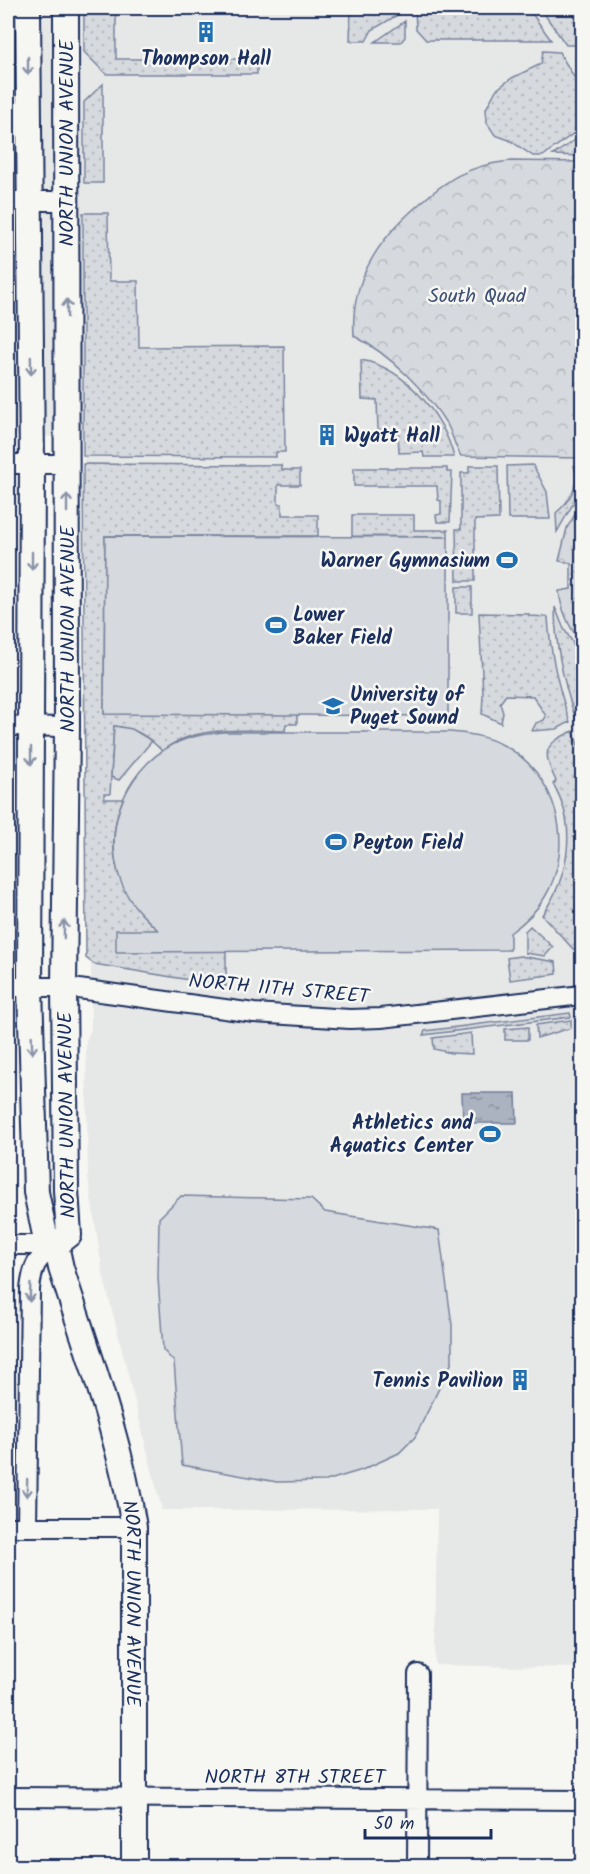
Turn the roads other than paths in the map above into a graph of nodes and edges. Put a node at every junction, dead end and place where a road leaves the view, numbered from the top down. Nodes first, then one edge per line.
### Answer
1 (28, 8) edge
2 (66, 8) edge
3 (18, 201) edge
4 (67, 201) junction
5 (8, 464) edge
6 (32, 464) junction
7 (67, 464) junction
8 (19, 727) edge
9 (67, 727) junction
10 (19, 987) edge
11 (64, 987) junction
12 (582, 995) edge
13 (8, 1245) edge
14 (56, 1245) junction
15 (8, 1527) edge
16 (27, 1527) junction
17 (134, 1527) junction
18 (418, 1674) dead end
19 (8, 1797) edge
20 (133, 1798) junction
21 (417, 1800) junction
22 (582, 1800) edge
23 (134, 1866) edge
24 (417, 1866) edge

1 -> 3 street, NORTH UNION AVENUE
2 - 4 street, NORTH UNION AVENUE
3 - 4 street
3 -> 6 street, NORTH UNION AVENUE
7 -> 4 street, NORTH UNION AVENUE
5 - 6 street
6 - 7 street
6 -> 8 street, NORTH UNION AVENUE
9 -> 7 street, NORTH UNION AVENUE
8 - 9 street
8 -> 10 street, NORTH UNION AVENUE
11 -> 9 street, NORTH UNION AVENUE
10 - 11 street, NORTH 11TH STREET
10 -> 14 street, NORTH UNION AVENUE
11 - 12 street, NORTH 11TH STREET
11 - 14 street, NORTH UNION AVENUE
13 - 14 street
14 -> 16 street, NORTH UNION AVENUE
14 - 17 street, NORTH UNION AVENUE
15 - 16 street
16 - 17 street
17 - 20 street, NORTH UNION AVENUE
18 - 21 street
19 - 20 street, NORTH 8TH STREET
20 - 21 street, NORTH 8TH STREET
20 - 23 street, NORTH UNION AVENUE
21 - 22 street, NORTH 8TH STREET
21 - 24 street

